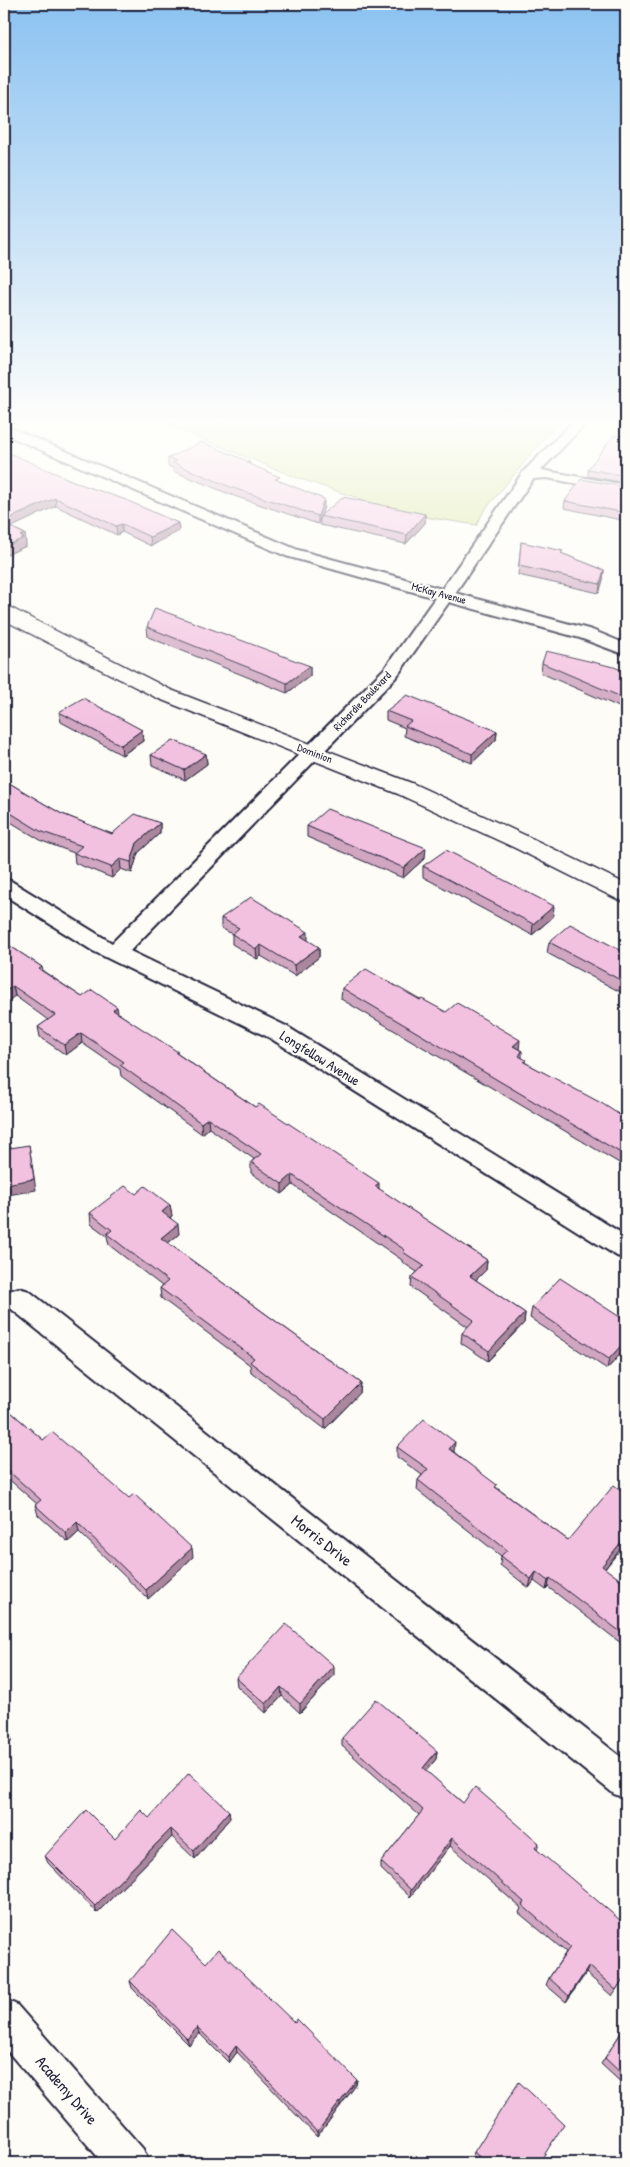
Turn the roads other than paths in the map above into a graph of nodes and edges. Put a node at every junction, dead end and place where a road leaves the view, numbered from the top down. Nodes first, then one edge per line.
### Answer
1 (225, 524) edge
2 (494, 524) edge
3 (446, 595) junction
4 (4, 612) edge
5 (626, 650) edge
6 (312, 751) junction
7 (4, 886) edge
8 (626, 894) edge
9 (115, 953) junction
10 (626, 1249) edge
11 (19, 1299) dead end
12 (626, 1782) edge
13 (4, 2018) edge
14 (129, 2163) edge

1 - 3 street, McKay Avenue
2 - 3 street, Richardie Boulevard
3 - 5 street, McKay Avenue
3 - 6 street, Richardie Boulevard
4 - 6 street, Dominion
6 - 8 street, Dominion
6 - 9 street, Richardie Boulevard
7 - 9 street, Longfellow Avenue
9 - 10 street, Longfellow Avenue
11 - 12 street, Morris Drive
13 - 14 street, Academy Drive

